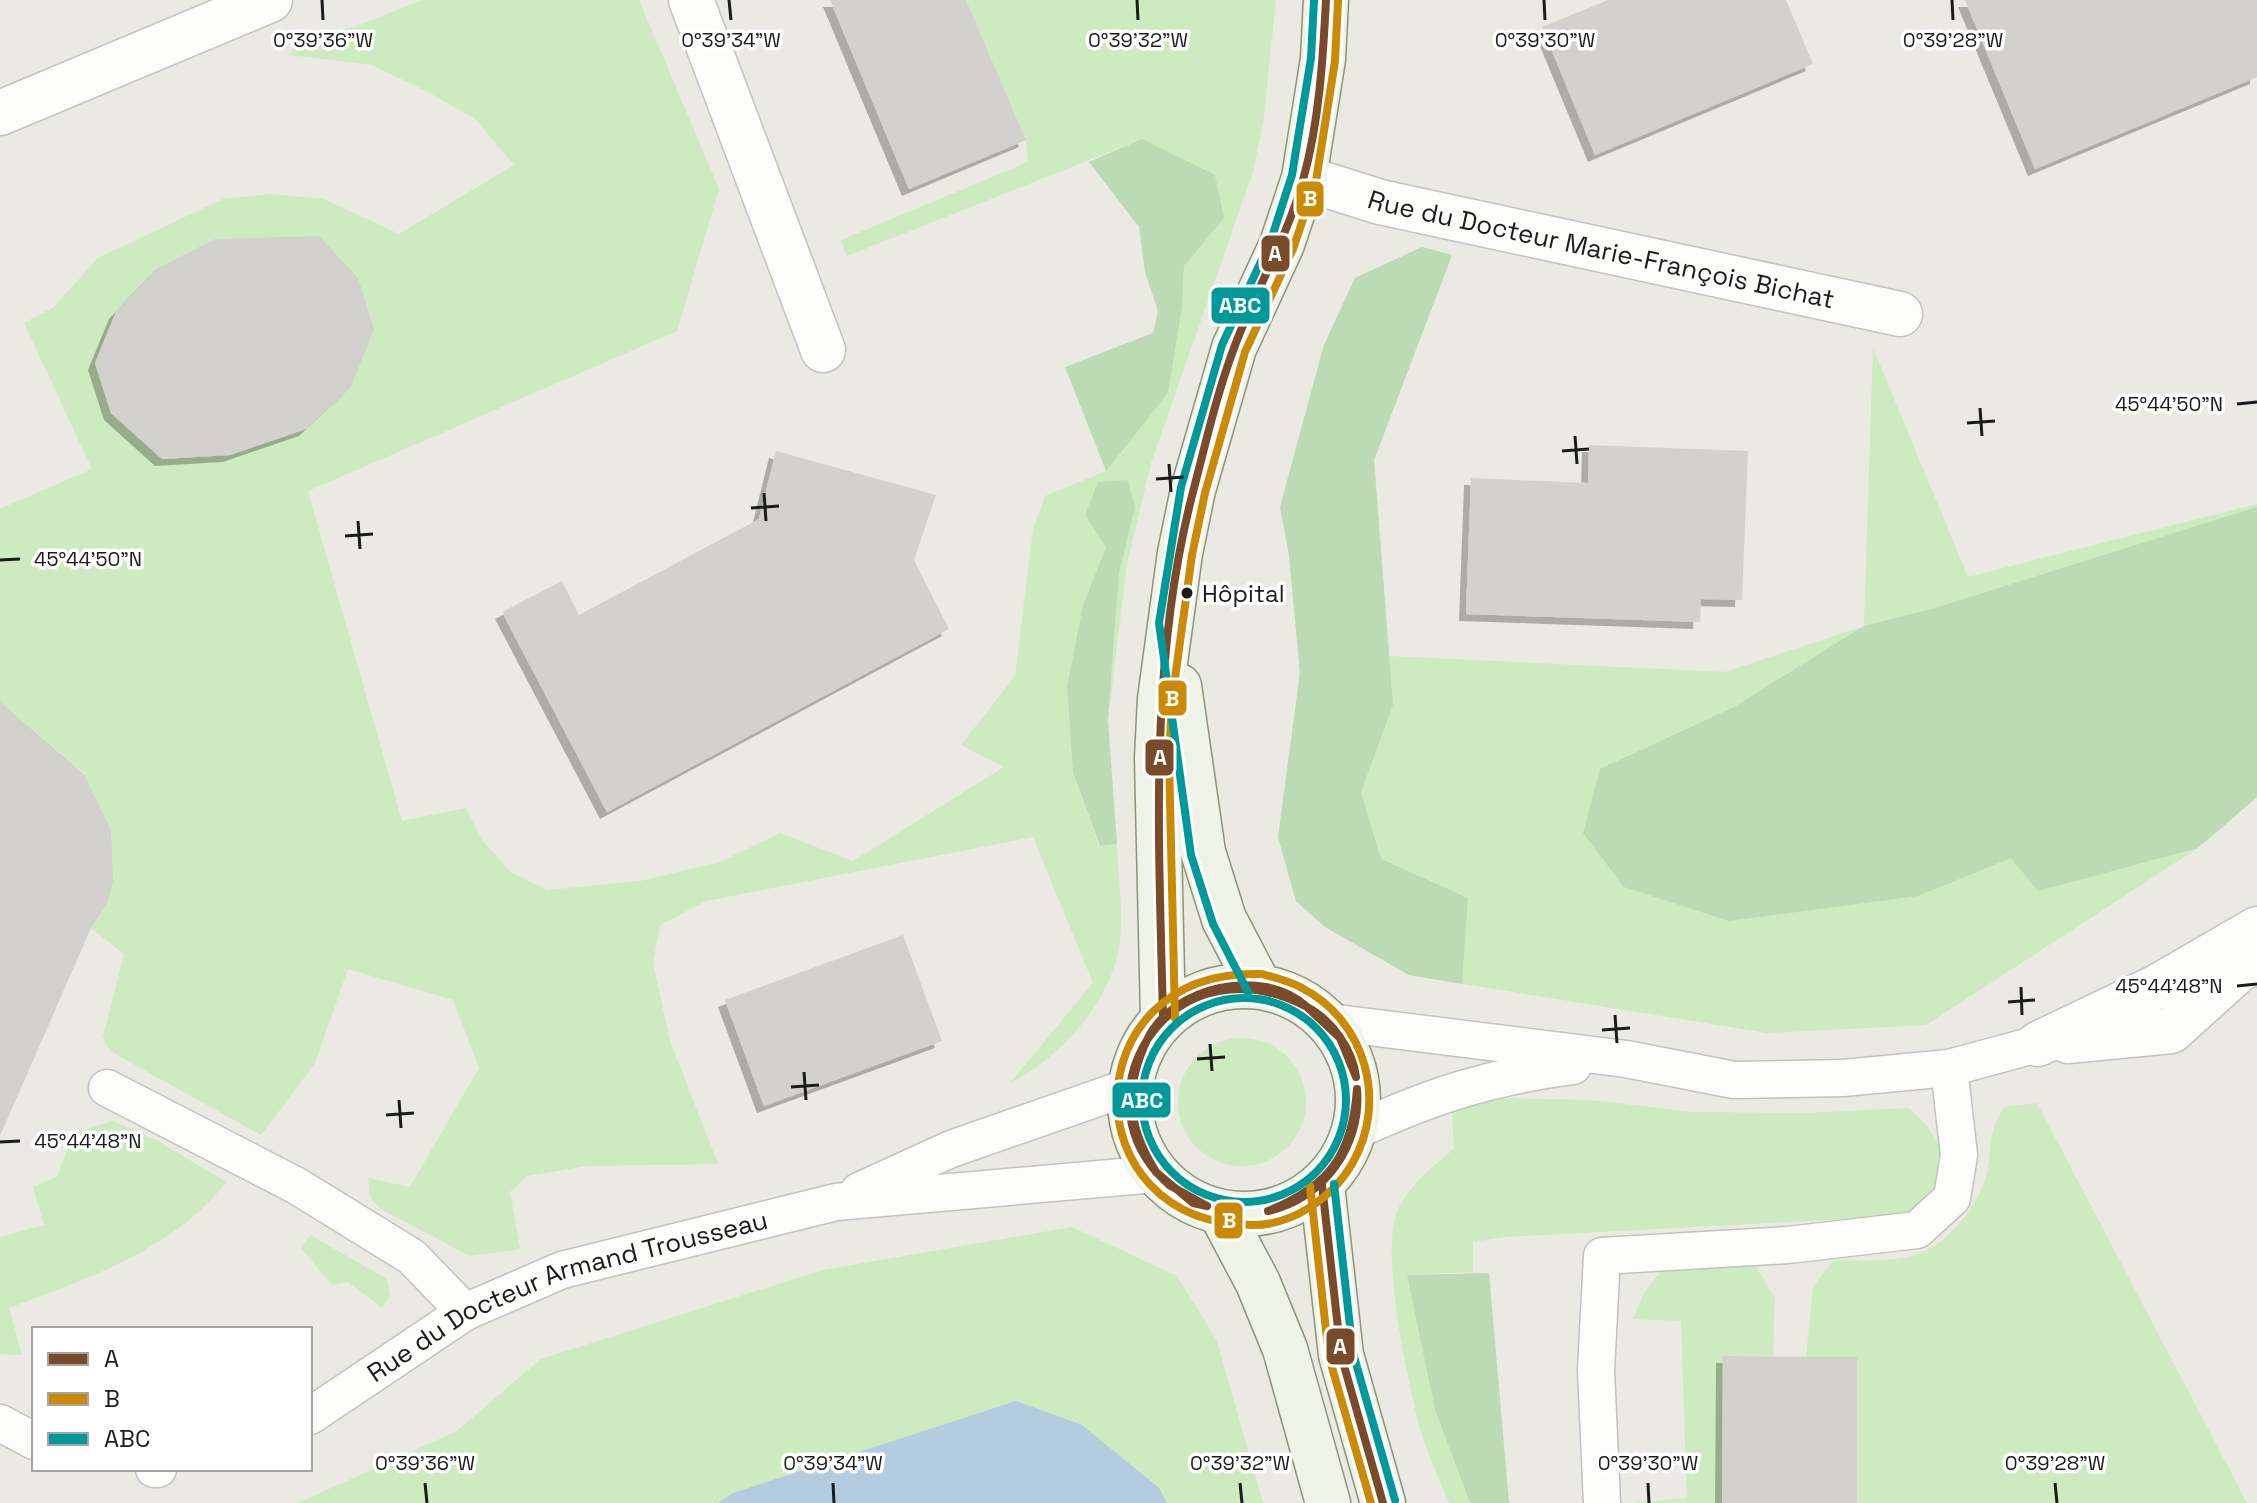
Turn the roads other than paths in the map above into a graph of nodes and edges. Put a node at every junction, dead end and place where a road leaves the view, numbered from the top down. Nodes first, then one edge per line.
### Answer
1 (270, 0) edge
2 (691, 0) edge
3 (1326, 0) edge
4 (0, 113) edge
5 (1304, 178) junction
6 (1900, 314) dead end
7 (823, 350) dead end
8 (1171, 624) junction
9 (2257, 929) edge
10 (2257, 964) edge
11 (1259, 986) junction
12 (1163, 1018) junction
13 (1329, 1022) junction
14 (2038, 1044) junction
15 (1626, 1059) junction
16 (1949, 1068) junction
17 (1129, 1087) junction
18 (107, 1088) dead end
19 (1355, 1131) junction
20 (1156, 1174) junction
21 (1322, 1185) junction
22 (836, 1202) junction
23 (1221, 1213) junction
24 (465, 1312) junction
25 (312, 1415) edge
26 (0, 1423) edge
27 (32, 1440) edge
28 (1328, 1503) edge
29 (1383, 1503) edge
30 (1602, 1503) edge

1 - 4 street
2 - 7 street
3 - 5 street
5 - 6 street, Rue du Docteur Marie-François Bichat
5 - 8 street
8 - 11 street
8 - 12 street
9 - 14 street
10 - 14 street
11 - 12 street
11 - 13 street
12 - 17 street
13 - 15 lane
13 - 19 street
14 - 16 lane
15 - 16 lane
15 - 19 lane
16 - 30 lane
17 - 20 street
17 - 22 lane
18 - 24 lane
19 - 21 street
20 - 22 lane
20 - 23 street
21 - 23 street
21 - 29 street
22 - 24 lane, Rue du Docteur Armand Trousseau
23 - 28 street
24 - 25 lane, Rue du Docteur Armand Trousseau
26 - 27 lane

